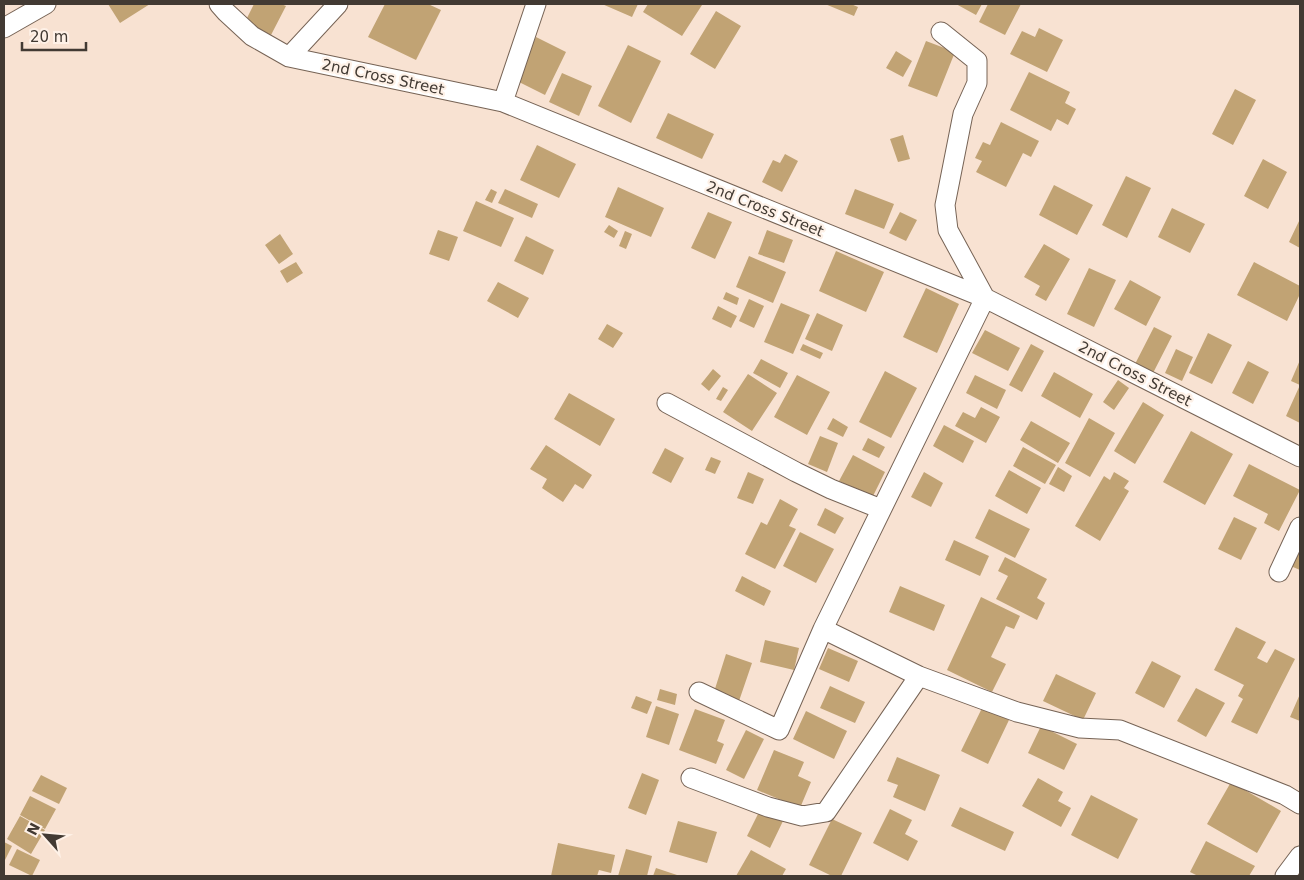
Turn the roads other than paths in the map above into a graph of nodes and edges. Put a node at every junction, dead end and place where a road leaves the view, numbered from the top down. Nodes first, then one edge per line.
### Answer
1 (46, 4) edge
2 (219, 4) edge
3 (338, 4) edge
4 (536, 4) edge
5 (4, 28) edge
6 (941, 32) dead end
7 (289, 57) junction
8 (503, 102) junction
9 (985, 298) junction
10 (667, 403) dead end
11 (1300, 457) edge
12 (882, 509) junction
13 (1300, 527) edge
14 (1279, 572) dead end
15 (823, 629) junction
16 (919, 676) junction
17 (699, 692) dead end
18 (691, 778) dead end
19 (1300, 804) edge
20 (1300, 856) edge
21 (1285, 876) edge

1 - 5 street
2 - 7 street, 2nd Cross Street
3 - 7 street
4 - 8 street
6 - 9 street
7 - 8 street, 2nd Cross Street
8 - 9 street, 2nd Cross Street
9 - 11 street, 2nd Cross Street
9 - 12 street
10 - 12 street
12 - 15 street
13 - 14 street
15 - 16 street
15 - 17 street
16 - 18 street
16 - 19 street
20 - 21 street

